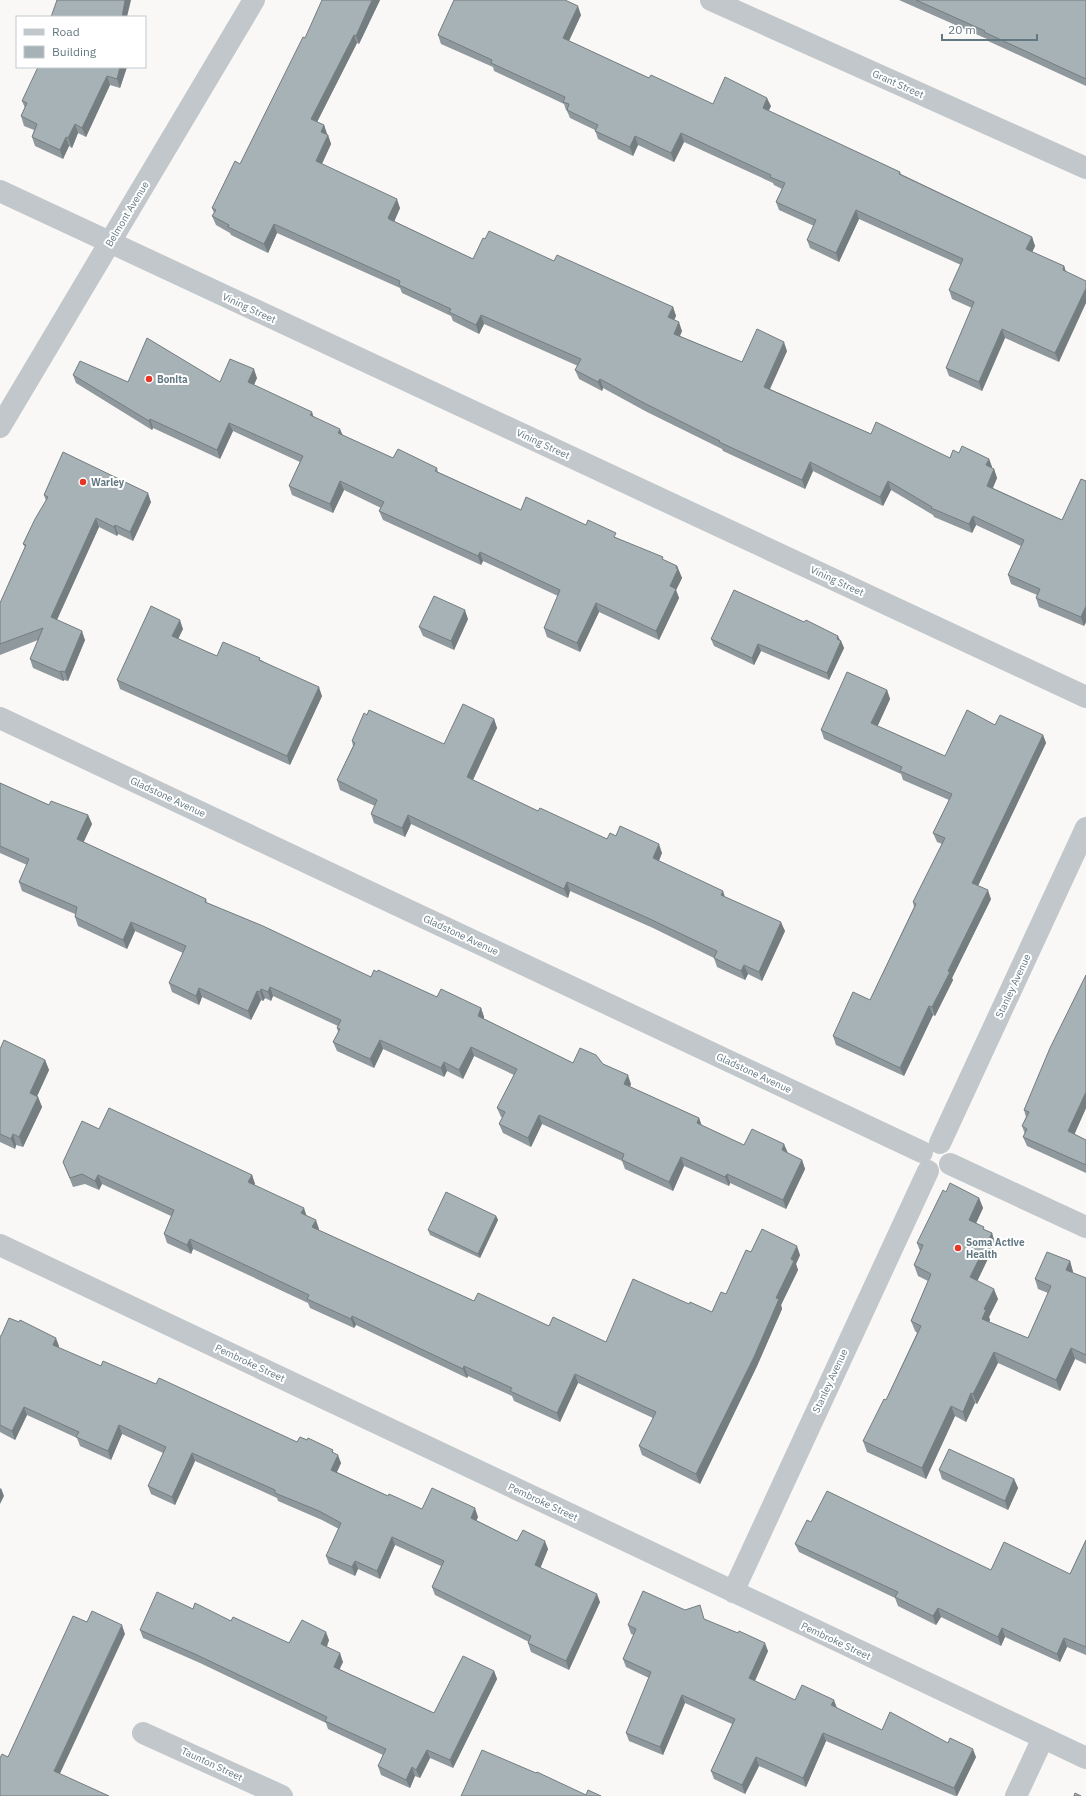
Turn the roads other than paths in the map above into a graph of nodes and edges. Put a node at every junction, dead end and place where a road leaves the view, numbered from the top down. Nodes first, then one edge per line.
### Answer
1 (254, 0) edge
2 (711, 0) edge
3 (1086, 168) edge
4 (0, 191) edge
5 (110, 243) junction
6 (0, 427) edge
7 (1086, 698) edge
8 (0, 718) edge
9 (1086, 828) edge
10 (930, 1155) junction
11 (1086, 1227) edge
12 (0, 1245) edge
13 (733, 1592) junction
14 (143, 1733) dead end
15 (1043, 1738) junction
16 (1086, 1758) edge
17 (282, 1796) edge
18 (1016, 1796) edge

1 - 5 street, Belmont Avenue
2 - 3 street, Grant Street
4 - 5 street, Vining Street
5 - 6 street, Belmont Avenue
5 - 7 street, Vining Street
8 - 10 street, Gladstone Avenue
9 - 10 street, Stanley Avenue
10 - 11 street
10 - 13 street, Stanley Avenue
12 - 13 street, Pembroke Street
13 - 15 street, Pembroke Street
14 - 17 street, Taunton Street
15 - 16 street, Pembroke Street
15 - 18 street

